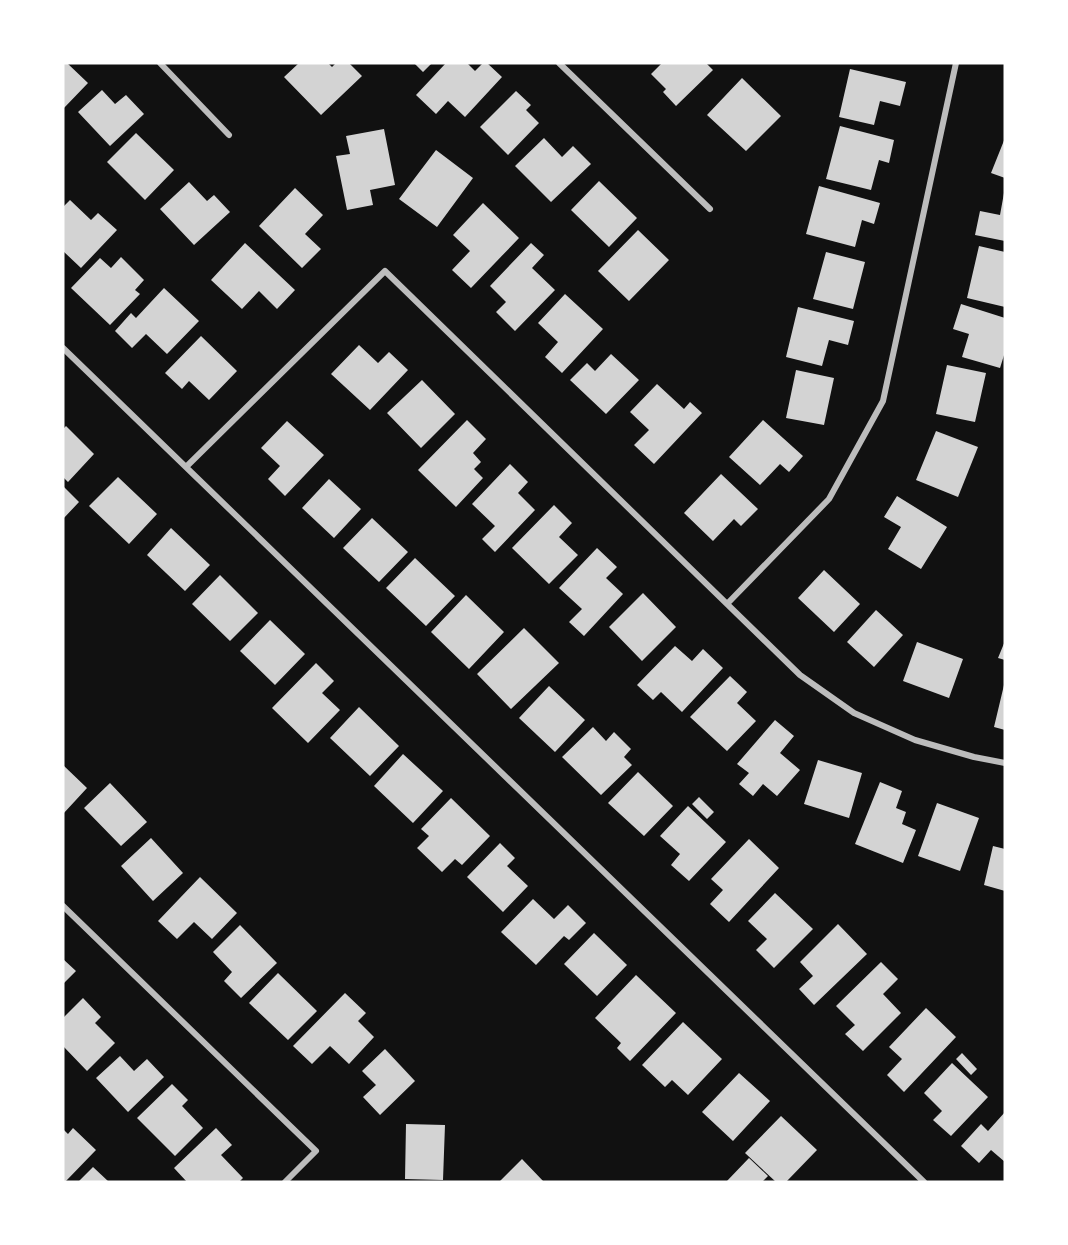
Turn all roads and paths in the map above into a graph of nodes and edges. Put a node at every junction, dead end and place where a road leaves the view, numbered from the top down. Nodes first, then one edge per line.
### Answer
1 (160, 63) edge
2 (559, 63) edge
3 (956, 63) edge
4 (229, 135) dead end
5 (710, 209) dead end
6 (63, 348) edge
7 (186, 467) junction
8 (727, 604) junction
9 (1005, 763) edge
10 (63, 906) edge
11 (285, 1182) edge
12 (924, 1182) edge

1 - 4 street
2 - 5 street
3 - 8 street
6 - 7 street
7 - 8 street
7 - 12 street
8 - 9 street
10 - 11 street

